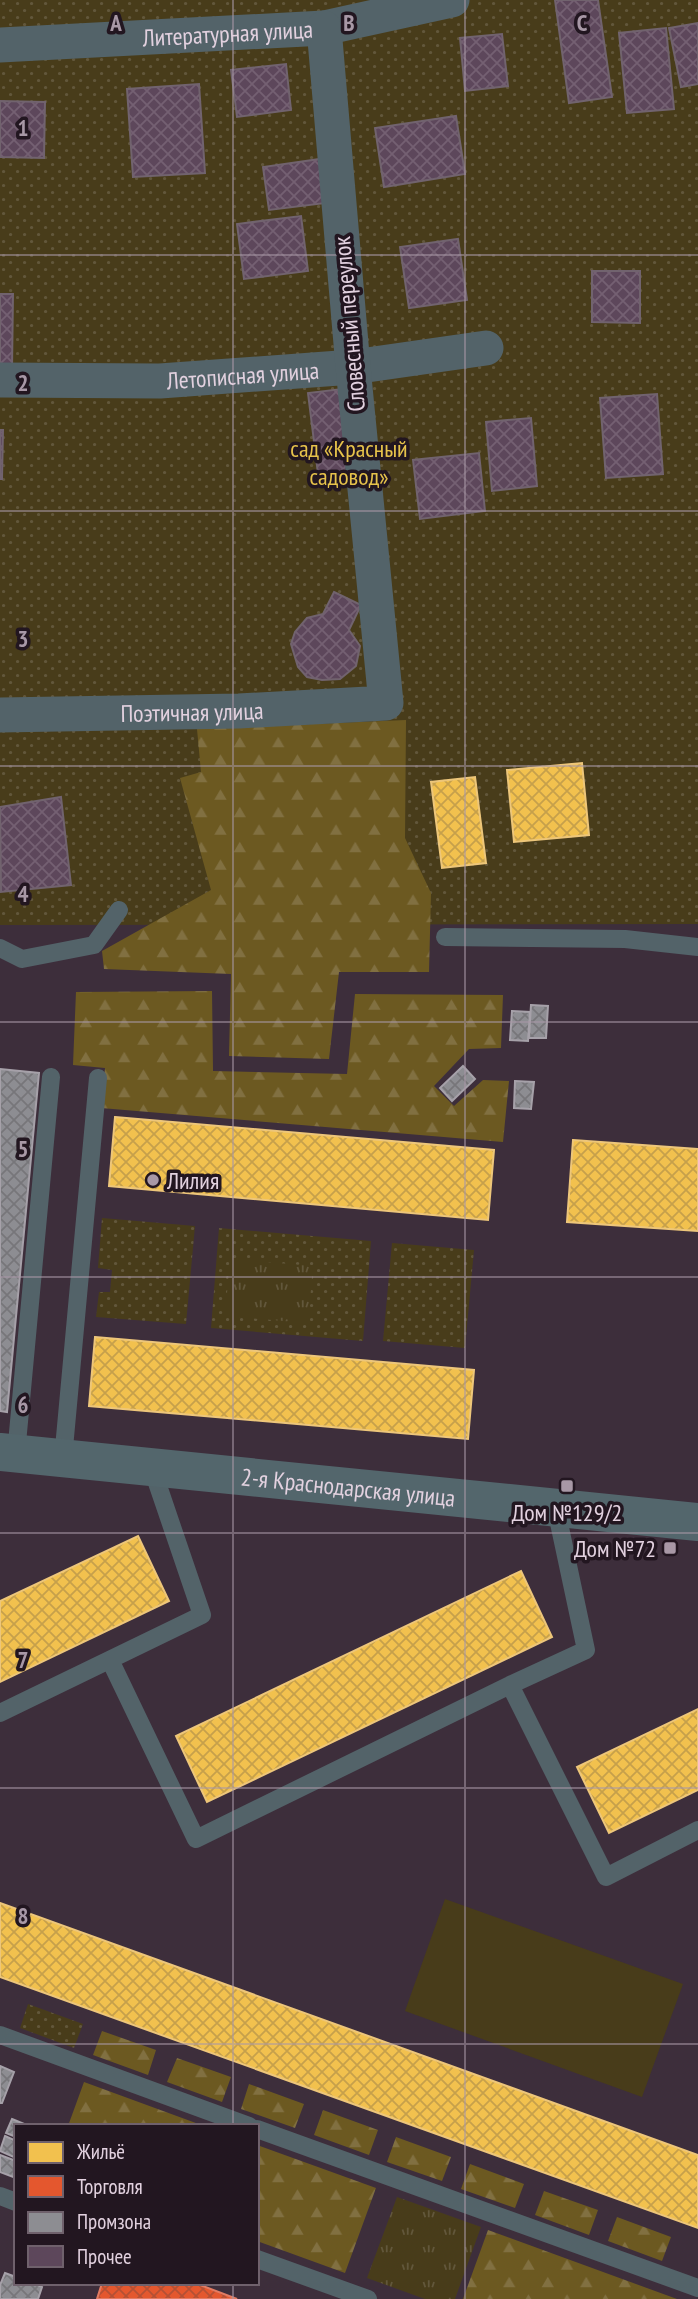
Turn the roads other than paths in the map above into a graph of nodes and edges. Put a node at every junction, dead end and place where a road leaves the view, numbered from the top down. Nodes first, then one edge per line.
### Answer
1 (452, 0) edge
2 (324, 29) junction
3 (0, 45) edge
4 (485, 348) dead end
5 (353, 367) junction
6 (0, 380) edge
7 (386, 703) joint
8 (0, 715) edge
9 (119, 910) dead end
10 (445, 937) dead end
11 (698, 947) edge
12 (0, 948) edge
13 (51, 1077) dead end
14 (97, 1078) dead end
15 (8, 1453) edge
16 (63, 1459) junction
17 (152, 1468) junction
18 (556, 1509) junction
19 (698, 1522) edge
20 (110, 1660) junction
21 (510, 1685) junction
22 (0, 1713) edge
23 (698, 1830) edge
24 (0, 2035) edge
25 (244, 2124) edge
26 (259, 2130) edge
27 (259, 2260) edge
28 (698, 2288) edge
29 (368, 2299) edge

1 - 2 street, Литературная улица
2 - 3 street, Литературная улица
2 - 5 street, Словесный переулок
4 - 5 street, Летописная улица
5 - 6 street, Летописная улица
5 - 7 street, Словесный переулок
7 - 8 street, Поэтичная улица
9 - 12 lane
10 - 11 lane
13 - 15 lane
14 - 16 lane
15 - 16 street, 2-я Краснодарская улица
16 - 17 street, 2-я Краснодарская улица
17 - 18 street, 2-я Краснодарская улица
17 - 20 lane
18 - 19 street, 2-я Краснодарская улица
18 - 21 lane
20 - 21 lane
20 - 22 lane
21 - 23 lane
24 - 25 lane
26 - 28 lane
27 - 29 lane

